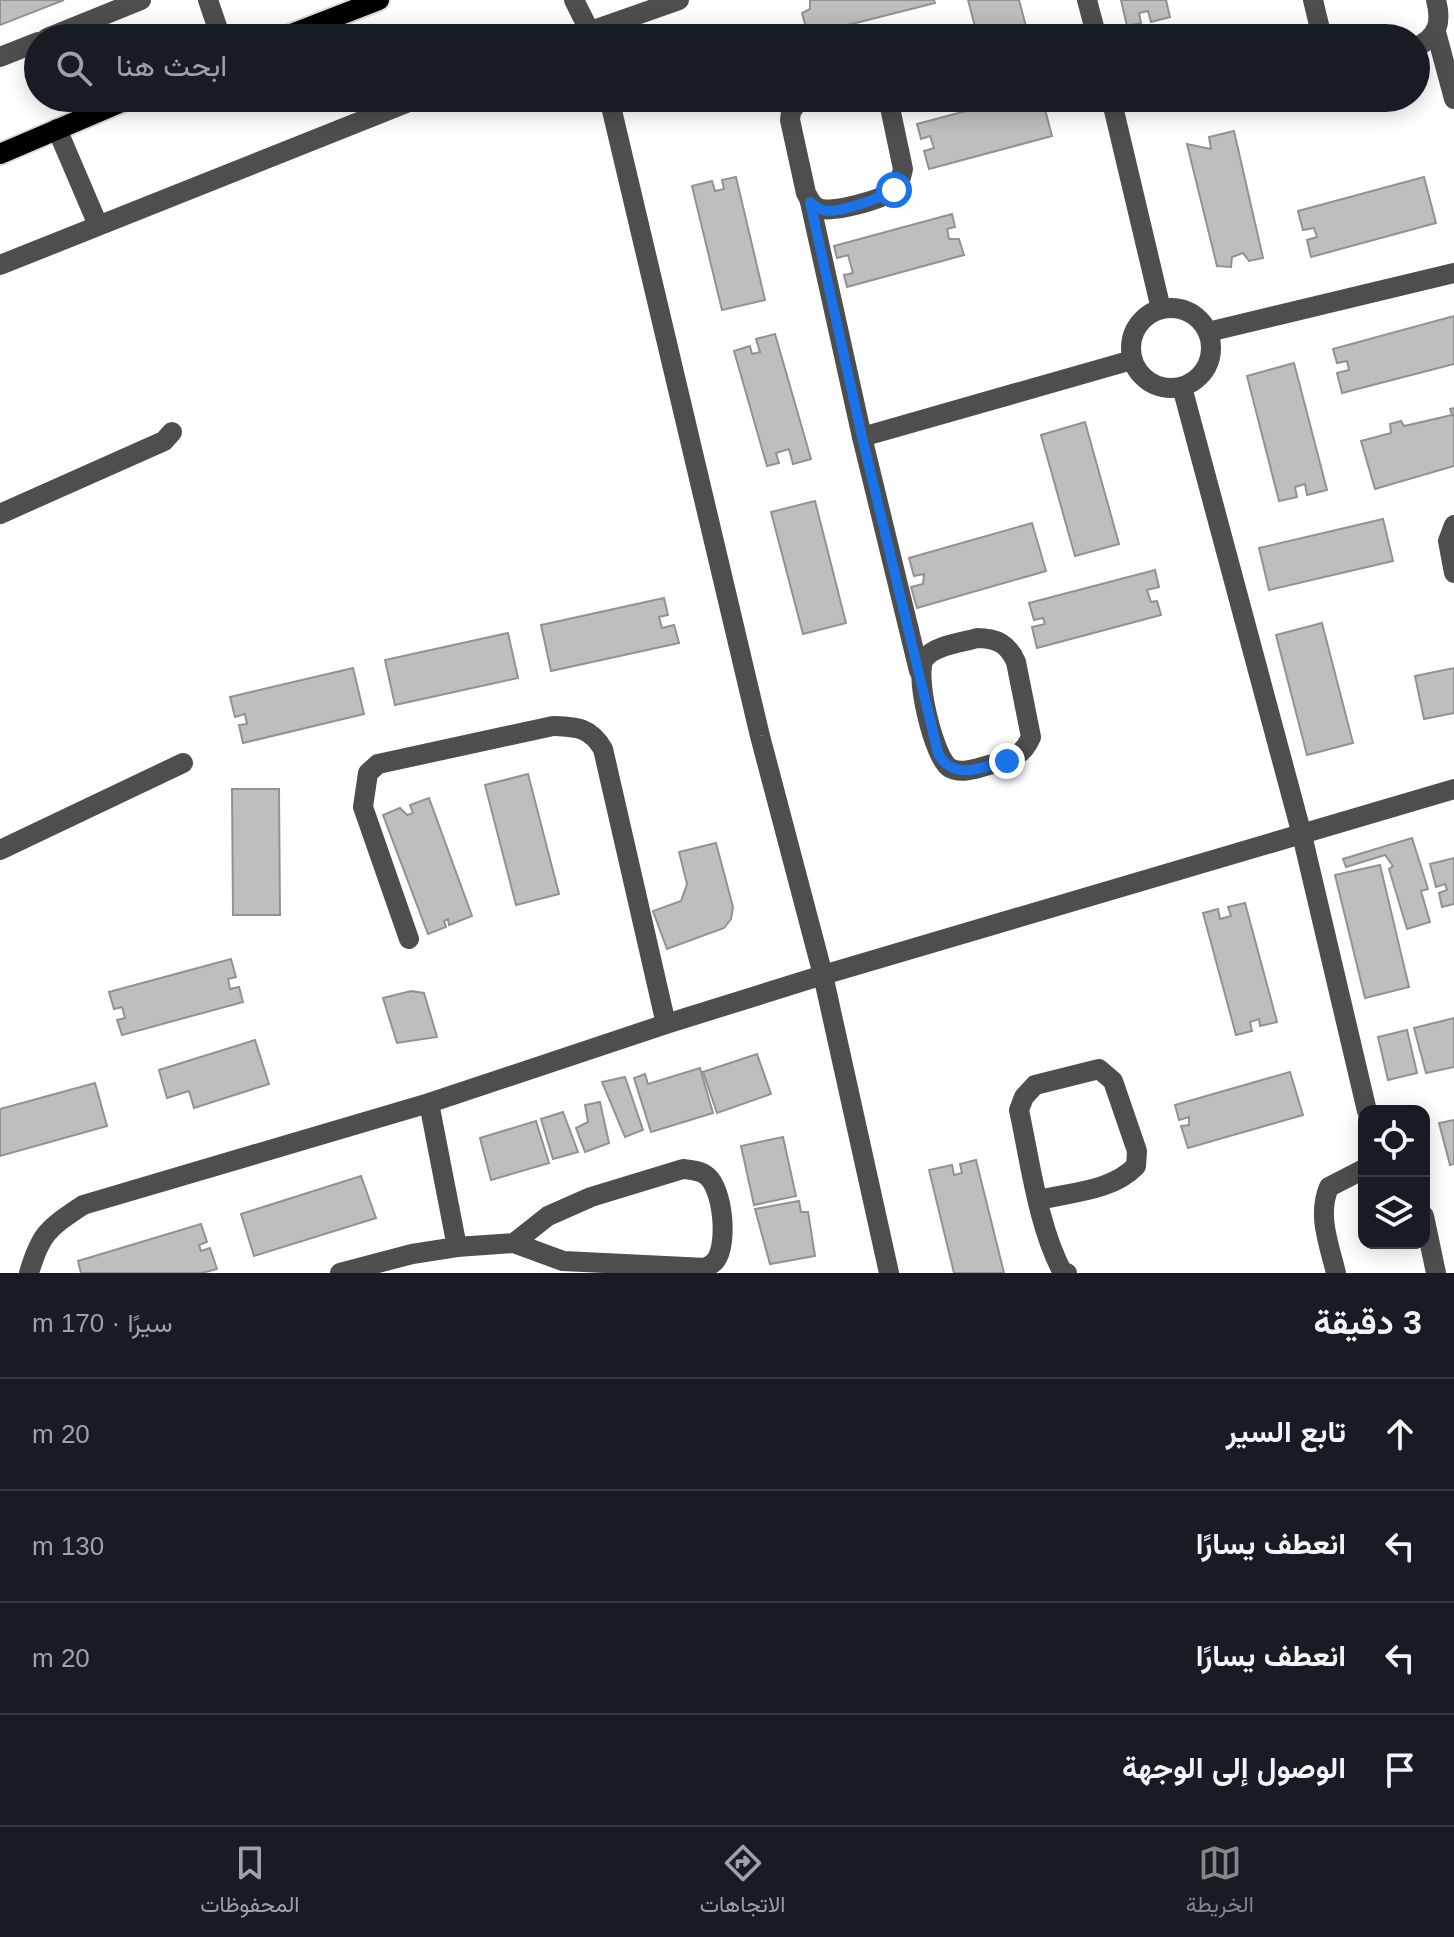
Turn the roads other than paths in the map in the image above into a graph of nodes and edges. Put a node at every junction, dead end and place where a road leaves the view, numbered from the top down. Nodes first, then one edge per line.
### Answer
1 (141, 0) edge
2 (208, 0) edge
3 (379, 0) edge
4 (574, 0) edge
5 (679, 0) edge
6 (1087, 0) edge
7 (1313, 0) edge
8 (1436, 0) edge
9 (82, 24) edge
10 (216, 24) edge
11 (317, 24) edge
12 (587, 24) edge
13 (618, 24) edge
14 (1093, 24) edge
15 (1319, 24) edge
16 (1436, 32) junction
17 (1430, 39) edge
18 (24, 48) edge
19 (0, 57) edge
20 (1454, 99) edge
21 (98, 112) edge
22 (384, 112) edge
23 (612, 112) edge
24 (791, 112) edge
25 (891, 112) edge
26 (1114, 112) edge
27 (57, 129) junction
28 (0, 154) edge
29 (810, 202) junction
30 (98, 225) junction
31 (0, 265) edge
32 (1454, 273) edge
33 (1161, 309) junction
34 (1208, 332) junction
35 (1132, 360) junction
36 (1182, 387) junction
37 (172, 432) dead end
38 (862, 437) junction
39 (0, 514) edge
40 (1454, 525) edge
41 (1454, 573) edge
42 (919, 671) junction
43 (183, 763) dead end
44 (1454, 789) edge
45 (1302, 835) junction
46 (0, 850) edge
47 (409, 939) dead end
48 (823, 975) junction
49 (666, 1024) junction
50 (429, 1103) junction
51 (1366, 1105) edge
52 (1358, 1172) edge
53 (1039, 1200) junction
54 (514, 1243) junction
55 (1430, 1244) edge
56 (457, 1247) junction
57 (412, 1264) edge
58 (29, 1273) edge
59 (340, 1273) edge
60 (889, 1273) edge
61 (1067, 1273) edge
62 (1336, 1273) edge
63 (1436, 1273) edge

1 - 9 street
2 - 10 street
3 - 11 main road
4 - 12 street
5 - 13 street
6 - 14 street
7 - 15 street
8 - 16 street
16 - 17 street
16 - 20 street
18 - 19 street
21 - 27 main road
22 - 30 street
23 - 48 street
24 - 29 street
25 - 29 street
26 - 33 street
27 - 28 main road
27 - 30 street
29 - 38 street
30 - 31 street
32 - 34 street
33 - 34 street
33 - 35 street
34 - 36 street
35 - 36 street
35 - 38 street
36 - 45 street
37 - 39 street
38 - 42 street
40 - 41 street
42 - 42 street
43 - 46 street
44 - 45 street
45 - 48 street
45 - 51 street
47 - 49 street
48 - 49 street
48 - 60 street
49 - 50 street
50 - 56 street
50 - 58 street
52 - 62 street
53 - 53 street
53 - 61 street
54 - 54 street
54 - 56 street
55 - 63 street
56 - 57 street
57 - 59 street

